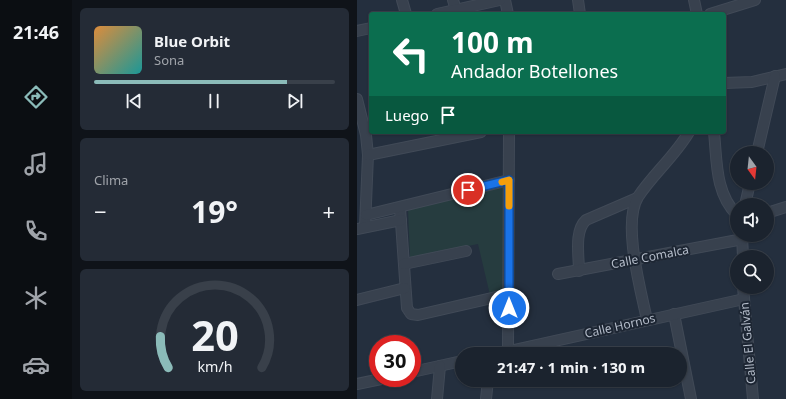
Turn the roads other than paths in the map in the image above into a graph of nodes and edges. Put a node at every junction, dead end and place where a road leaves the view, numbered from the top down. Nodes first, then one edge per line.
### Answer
1 (402, 0) edge
2 (499, 0) edge
3 (505, 0) edge
4 (577, 0) edge
5 (694, 0) edge
6 (755, 0) edge
7 (454, 5) edge
8 (405, 12) edge
9 (441, 12) edge
10 (508, 12) edge
11 (580, 12) edge
12 (697, 12) edge
13 (716, 12) edge
14 (369, 29) edge
15 (357, 32) edge
16 (786, 74) edge
17 (775, 76) junction
18 (726, 83) edge
19 (357, 99) edge
20 (471, 134) edge
21 (509, 134) edge
22 (687, 134) edge
23 (715, 134) edge
24 (362, 136) edge
25 (759, 146) edge
26 (368, 155) junction
27 (509, 180) junction
28 (637, 198) junction
29 (786, 207) edge
30 (400, 208) junction
31 (730, 208) edge
32 (774, 211) edge
33 (366, 215) junction
34 (401, 220) junction
35 (361, 228) edge
36 (730, 239) edge
37 (466, 251) dead end
38 (635, 259) junction
39 (404, 264) junction
40 (579, 271) junction
41 (558, 274) dead end
42 (405, 288) junction
43 (509, 294) junction
44 (744, 294) edge
45 (744, 298) junction
46 (357, 300) edge
47 (674, 314) junction
48 (647, 320) junction
49 (508, 347) edge
50 (526, 347) edge
51 (455, 363) edge
52 (440, 366) junction
53 (421, 370) edge
54 (369, 381) edge
55 (357, 384) edge
56 (487, 387) edge
57 (437, 399) edge
58 (486, 399) edge
59 (691, 399) edge
60 (753, 399) edge

1 - 8 street
2 - 7 street
3 - 10 street
4 - 11 street
5 - 12 street
6 - 13 street
7 - 9 street
14 - 15 street
16 - 17 street
17 - 18 street
17 - 25 street
19 - 24 street
20 - 26 street
21 - 27 street
22 - 28 street
23 - 31 street
24 - 26 street
26 - 33 street
27 - 30 street
27 - 43 street
28 - 38 street
28 - 40 street
29 - 32 street
30 - 33 street
30 - 34 street
33 - 35 street
34 - 35 street
34 - 39 street
36 - 38 street, Calle Comalca
37 - 39 street
38 - 40 street, Calle Comalca
38 - 48 street
39 - 42 street
40 - 41 street, Calle Comalca
42 - 43 street
42 - 46 street
43 - 49 street
44 - 45 street, Calle El Galván
45 - 47 street, Calle Hornos
45 - 60 street, Calle El Galván
47 - 48 street, Calle Hornos
47 - 59 street
48 - 50 street, Calle Hornos
51 - 52 street
52 - 53 street
52 - 57 street
54 - 55 street
56 - 58 street

